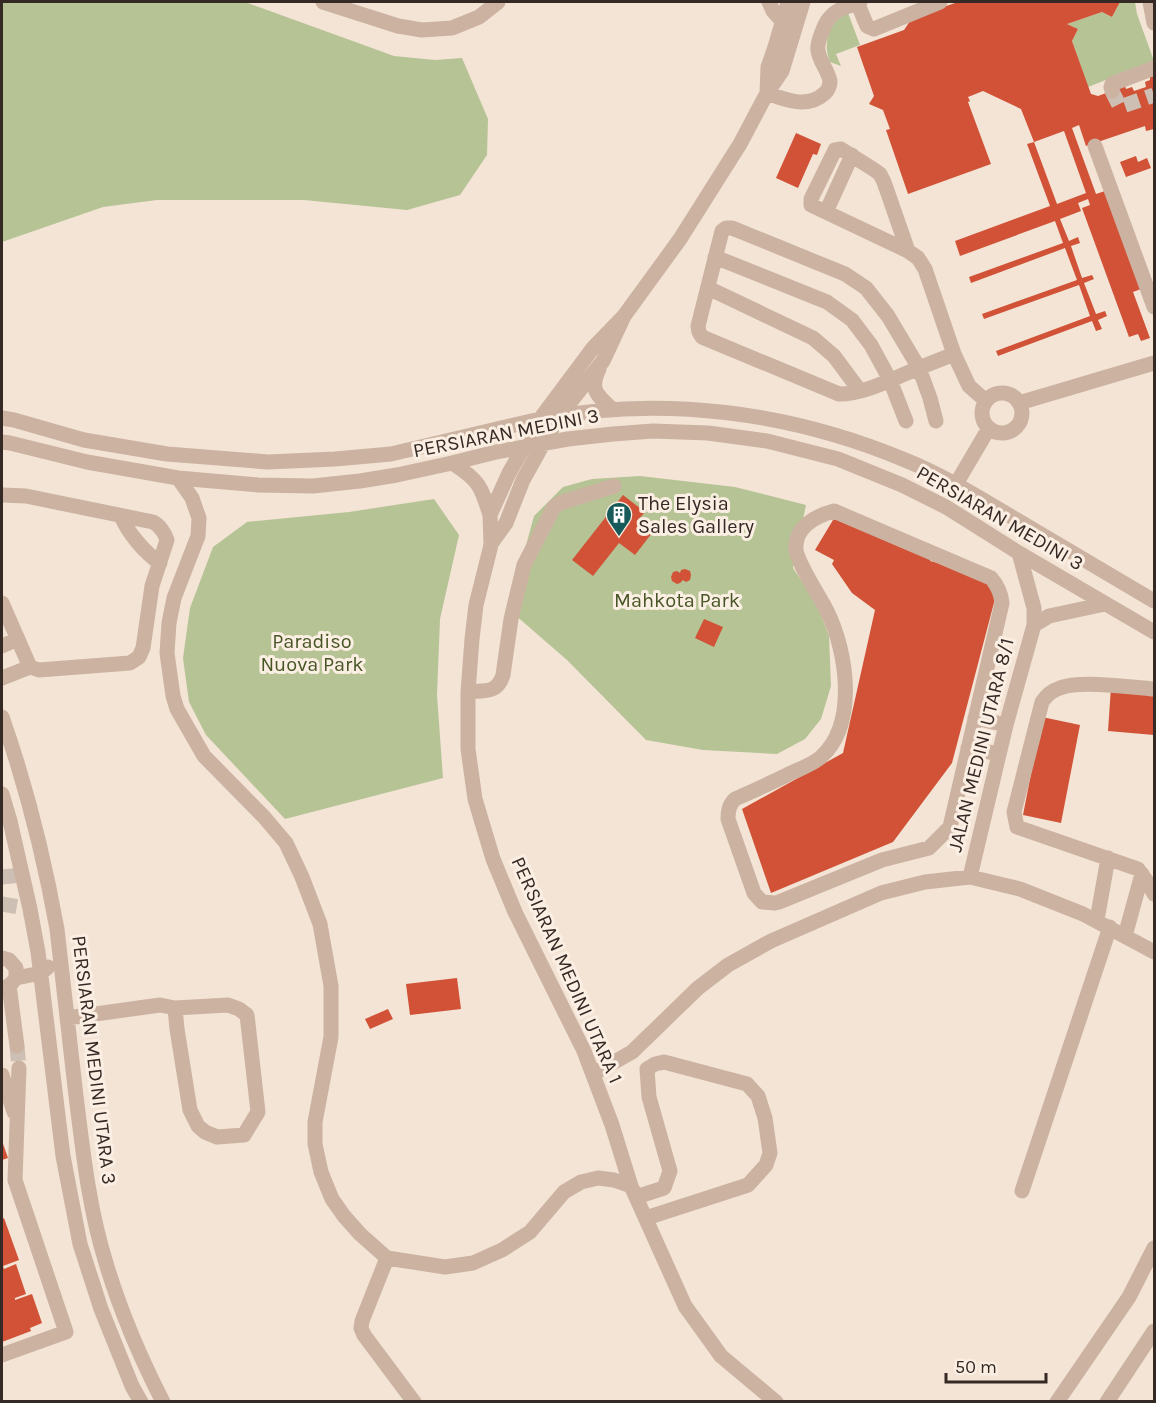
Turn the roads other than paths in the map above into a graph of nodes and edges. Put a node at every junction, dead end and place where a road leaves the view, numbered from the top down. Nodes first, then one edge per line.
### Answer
1 (323, 2) edge
2 (498, 2) edge
3 (769, 2) edge
4 (788, 2) edge
5 (803, 2) edge
6 (858, 2) edge
7 (940, 2) edge
8 (1150, 2) edge
9 (782, 21) junction
10 (1155, 23) edge
11 (1155, 68) edge
12 (1112, 91) dead end
13 (767, 93) junction
14 (1095, 146) dead end
15 (908, 250) junction
16 (715, 257) junction
17 (708, 288) junction
18 (1155, 307) edge
19 (624, 316) junction
20 (954, 354) junction
21 (603, 361) junction
22 (1155, 363) edge
23 (919, 368) junction
24 (890, 380) junction
25 (861, 392) junction
26 (987, 401) junction
27 (1019, 403) junction
28 (612, 409) junction
29 (560, 415) junction
30 (2, 418) edge
31 (540, 419) junction
32 (906, 421) dead end
33 (936, 421) dead end
34 (989, 428) junction
35 (2, 442) edge
36 (543, 444) junction
37 (524, 447) junction
38 (452, 463) junction
39 (178, 478) junction
40 (956, 484) junction
41 (614, 486) dead end
42 (2, 495) edge
43 (490, 515) junction
44 (121, 516) junction
45 (491, 544) junction
46 (1019, 553) junction
47 (160, 564) junction
48 (1155, 601) edge
49 (2, 603) edge
50 (1105, 604) junction
51 (1034, 624) junction
52 (1155, 632) edge
53 (18, 639) junction
54 (2, 646) edge
55 (30, 667) junction
56 (2, 678) edge
57 (1155, 689) edge
58 (468, 692) junction
59 (2, 717) edge
60 (975, 718) junction
61 (1006, 725) junction
62 (968, 748) junction
63 (999, 754) junction
64 (2, 794) edge
65 (1108, 858) junction
66 (1142, 874) junction
67 (970, 877) junction
68 (1155, 894) edge
69 (52, 902) junction
70 (30, 909) junction
71 (1103, 924) junction
72 (1125, 936) junction
73 (38, 952) junction
74 (1155, 952) edge
75 (60, 958) junction
76 (5, 959) edge
77 (40, 973) junction
78 (9, 983) edge
79 (175, 1008) junction
80 (67, 1018) junction
81 (17, 1046) tunnel mouth
82 (19, 1068) tunnel mouth
83 (593, 1074) junction
84 (2, 1075) tunnel mouth
85 (16, 1120) junction
86 (634, 1191) junction
87 (1022, 1191) dead end
88 (646, 1218) junction
89 (1155, 1248) edge
90 (387, 1258) junction
91 (1155, 1331) edge
92 (2, 1355) edge
93 (141, 1401) edge
94 (163, 1401) edge
95 (414, 1401) edge
96 (776, 1401) edge
97 (1057, 1401) edge
98 (1107, 1401) edge

1 - 2 street
3 - 9 street
4 - 9 street, PERSIARAN MEDINI UTARA 1
5 - 13 street, PERSIARAN MEDINI UTARA 1
6 - 7 street
6 - 13 street
8 - 10 street
9 - 13 street, PERSIARAN MEDINI UTARA 1
11 - 12 street
13 - 19 street, PERSIARAN MEDINI UTARA 1
14 - 18 street
15 - 15 street
15 - 20 street
16 - 17 street
16 - 23 street
16 - 24 street
17 - 25 street
17 - 25 street
19 - 21 street, PERSIARAN MEDINI UTARA 1
19 - 31 street, PERSIARAN MEDINI UTARA 1
20 - 23 street
20 - 26 street
21 - 28 street
21 - 29 street, PERSIARAN MEDINI UTARA 1
22 - 27 street
23 - 24 street
23 - 33 street
24 - 25 street
24 - 32 street
26 - 27 street
26 - 34 street
27 - 34 street
28 - 29 street, PERSIARAN MEDINI 3
28 - 40 street, PERSIARAN MEDINI 3
29 - 31 street, PERSIARAN MEDINI 3
29 - 36 street, PERSIARAN MEDINI UTARA 1
30 - 31 street, PERSIARAN MEDINI 3
31 - 37 street, PERSIARAN MEDINI UTARA 1
34 - 40 street
35 - 39 street, PERSIARAN MEDINI 3
36 - 37 street, PERSIARAN MEDINI 3
36 - 45 street, PERSIARAN MEDINI UTARA 1
36 - 46 street, PERSIARAN MEDINI 3
37 - 38 street, PERSIARAN MEDINI 3
37 - 43 street, PERSIARAN MEDINI UTARA 1
38 - 39 street, PERSIARAN MEDINI 3
38 - 43 street
39 - 90 street
40 - 48 street, PERSIARAN MEDINI 3
41 - 58 street
42 - 44 street
43 - 45 street, PERSIARAN MEDINI UTARA 1
44 - 47 street
44 - 47 street
45 - 58 street, PERSIARAN MEDINI UTARA 1
46 - 50 street, PERSIARAN MEDINI 3
46 - 51 street, JALAN MEDINI UTARA 8/1
47 - 55 street
49 - 53 street
50 - 51 street, JALAN MEDINI UTARA 8/1
50 - 52 street, PERSIARAN MEDINI 3
51 - 61 street, JALAN MEDINI UTARA 8/1
53 - 54 street
53 - 55 street
55 - 56 street
57 - 65 street
58 - 83 street, PERSIARAN MEDINI UTARA 1
59 - 69 street, PERSIARAN MEDINI UTARA 3
60 - 61 street
60 - 62 street
60 - 62 street
61 - 63 street, JALAN MEDINI UTARA 8/1
62 - 63 street
63 - 67 street, JALAN MEDINI UTARA 8/1
64 - 70 street, PERSIARAN MEDINI UTARA 3
65 - 66 street
65 - 71 street
66 - 68 street
66 - 72 street
67 - 71 street
67 - 83 street
69 - 70 street
69 - 75 street, PERSIARAN MEDINI UTARA 3
70 - 73 street, PERSIARAN MEDINI UTARA 3
71 - 72 street
71 - 87 street
72 - 74 street
73 - 76 street
73 - 77 street, PERSIARAN MEDINI UTARA 3
75 - 77 street
75 - 80 street, PERSIARAN MEDINI UTARA 3
76 - 78 street
77 - 78 street
77 - 93 street, PERSIARAN MEDINI UTARA 3
78 - 81 street
79 - 79 street
79 - 80 street
80 - 94 street, PERSIARAN MEDINI UTARA 3
82 - 85 street
83 - 86 street, PERSIARAN MEDINI UTARA 1
84 - 85 street
85 - 92 street
86 - 88 street, PERSIARAN MEDINI UTARA 1
86 - 88 street
86 - 90 street
88 - 96 street, PERSIARAN MEDINI UTARA 1
89 - 97 street
90 - 95 street
91 - 98 street

